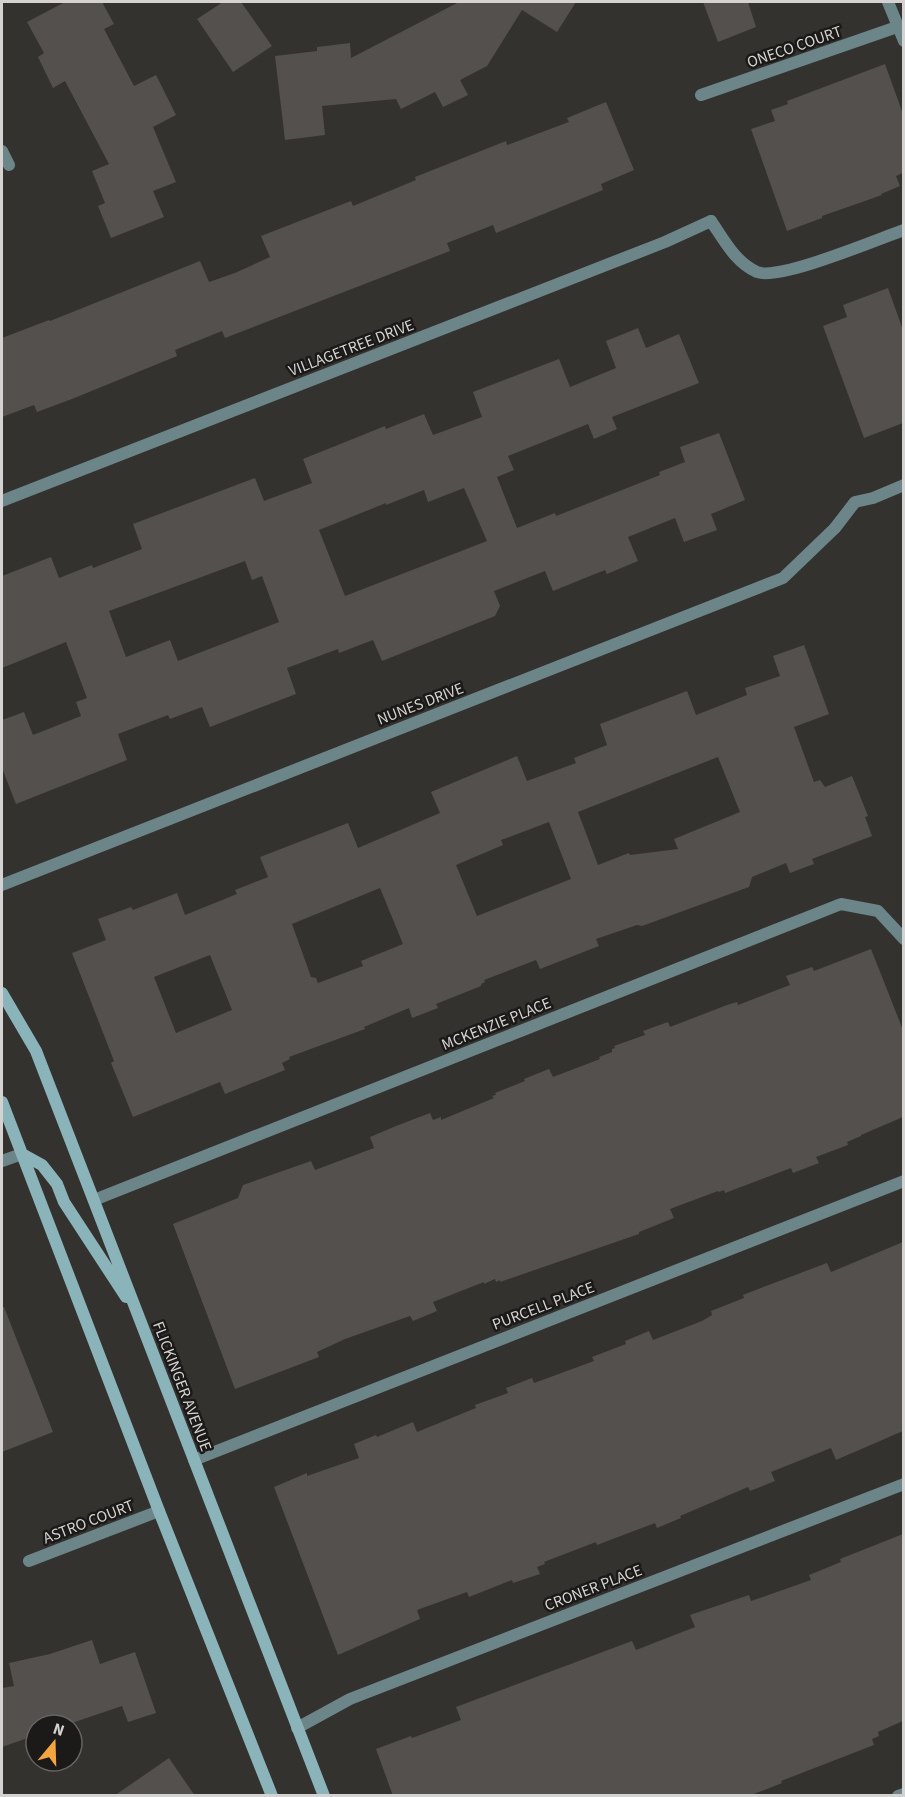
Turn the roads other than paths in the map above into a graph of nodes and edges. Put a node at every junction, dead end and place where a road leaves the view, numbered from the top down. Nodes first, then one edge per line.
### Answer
1 (888, 2) edge
2 (897, 27) junction
3 (903, 41) edge
4 (701, 95) dead end
5 (2, 151) edge
6 (9, 165) dead end
7 (903, 230) edge
8 (903, 485) edge
9 (2, 501) edge
10 (2, 885) edge
11 (903, 939) edge
12 (2, 993) edge
13 (2, 1102) edge
14 (22, 1154) junction
15 (2, 1161) edge
16 (903, 1180) edge
17 (94, 1200) junction
18 (140, 1318) junction
19 (194, 1460) junction
20 (903, 1484) edge
21 (159, 1511) junction
22 (29, 1561) dead end
23 (297, 1728) junction
24 (903, 1794) edge
25 (272, 1796) edge
26 (324, 1796) edge
27 (898, 1796) edge

1 - 2 street
2 - 3 street
2 - 4 street, ONECO COURT
5 - 6 street
7 - 9 street, VILLAGETREE DRIVE
8 - 10 street, NUNES DRIVE
11 - 17 street, MCKENZIE PLACE
12 - 17 main road, FLICKINGER AVENUE
13 - 14 main road
14 - 15 street
14 - 18 main road
14 - 21 main road
16 - 19 street, PURCELL PLACE
17 - 18 main road, FLICKINGER AVENUE
18 - 19 main road, FLICKINGER AVENUE
19 - 23 main road, FLICKINGER AVENUE
20 - 23 street, CRONER PLACE
21 - 22 street, ASTRO COURT
21 - 25 main road
23 - 26 main road, FLICKINGER AVENUE
24 - 27 street

